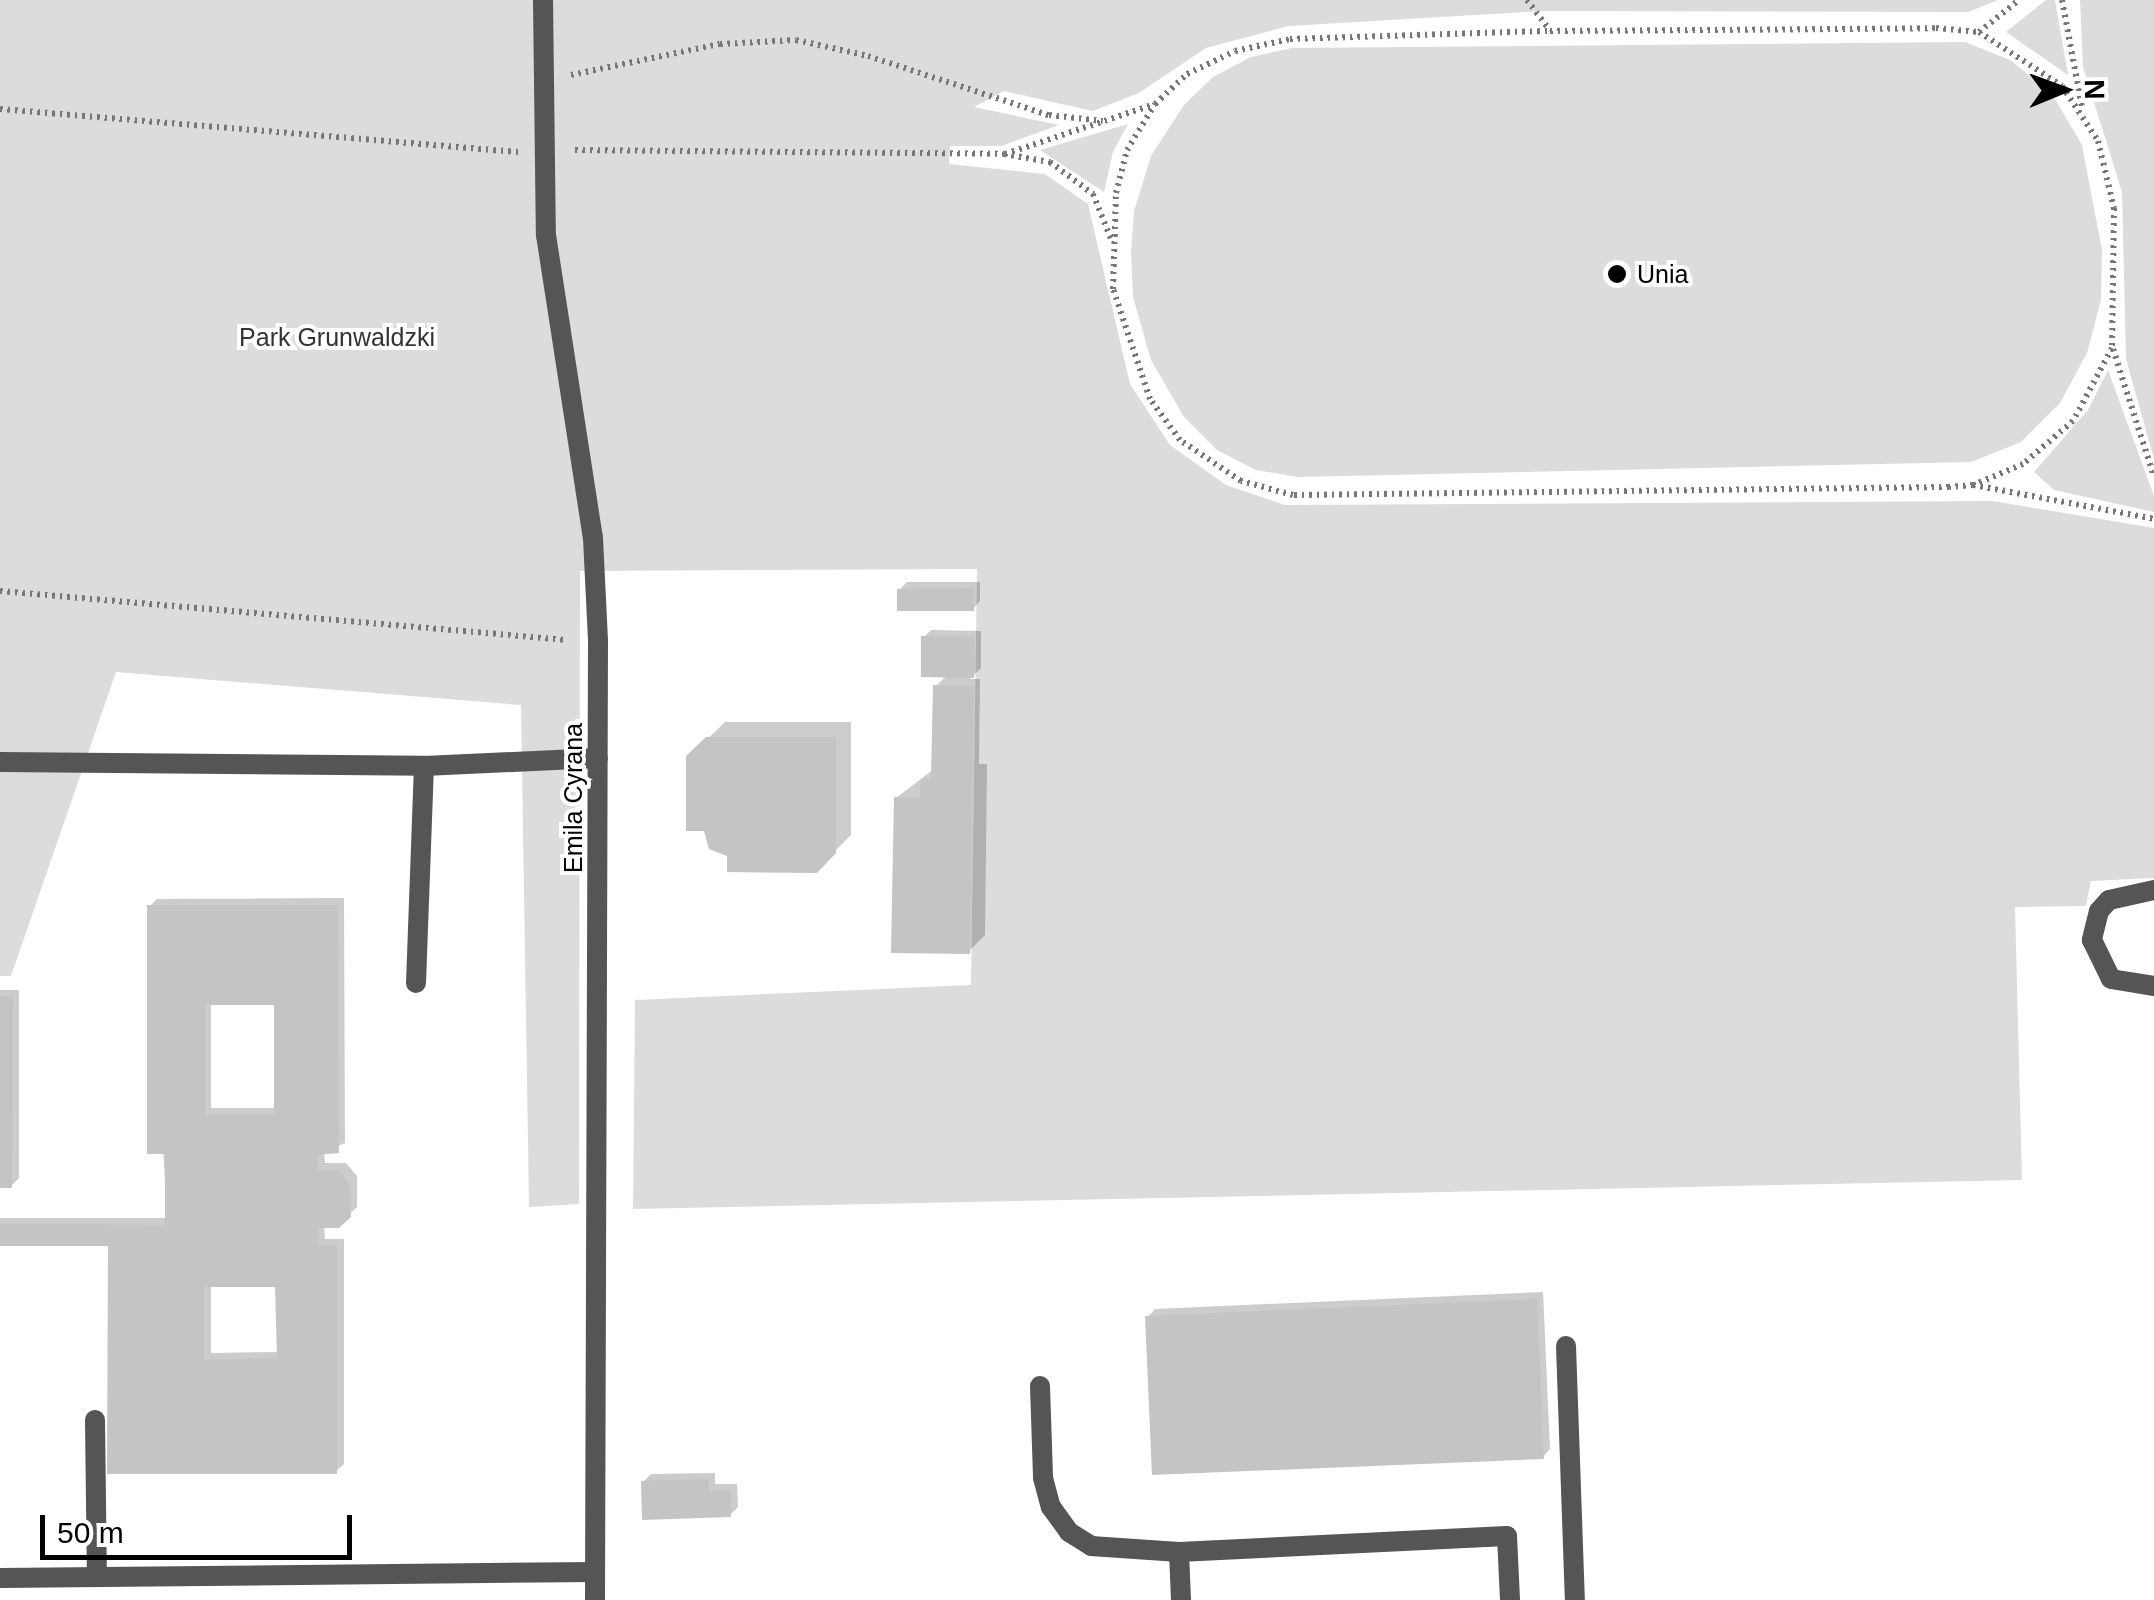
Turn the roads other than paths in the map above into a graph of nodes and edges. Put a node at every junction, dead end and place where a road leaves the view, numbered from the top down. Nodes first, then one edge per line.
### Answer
1 (543, 0) edge
2 (598, 758) junction
3 (0, 762) edge
4 (424, 766) junction
5 (2154, 890) edge
6 (416, 984) dead end
7 (2154, 986) edge
8 (1566, 1346) dead end
9 (1040, 1386) dead end
10 (95, 1420) dead end
11 (1178, 1552) junction
12 (595, 1572) junction
13 (97, 1577) junction
14 (0, 1578) edge
15 (596, 1600) edge
16 (1181, 1600) edge
17 (1510, 1600) edge
18 (1576, 1600) edge

1 - 2 street, Emila Cyrana
2 - 4 street
2 - 12 street, Emila Cyrana
3 - 4 street
4 - 6 street
5 - 7 street
8 - 18 street
9 - 11 street
10 - 13 street
11 - 16 street
11 - 17 street
12 - 13 street
12 - 15 street, Emila Cyrana
13 - 14 street

